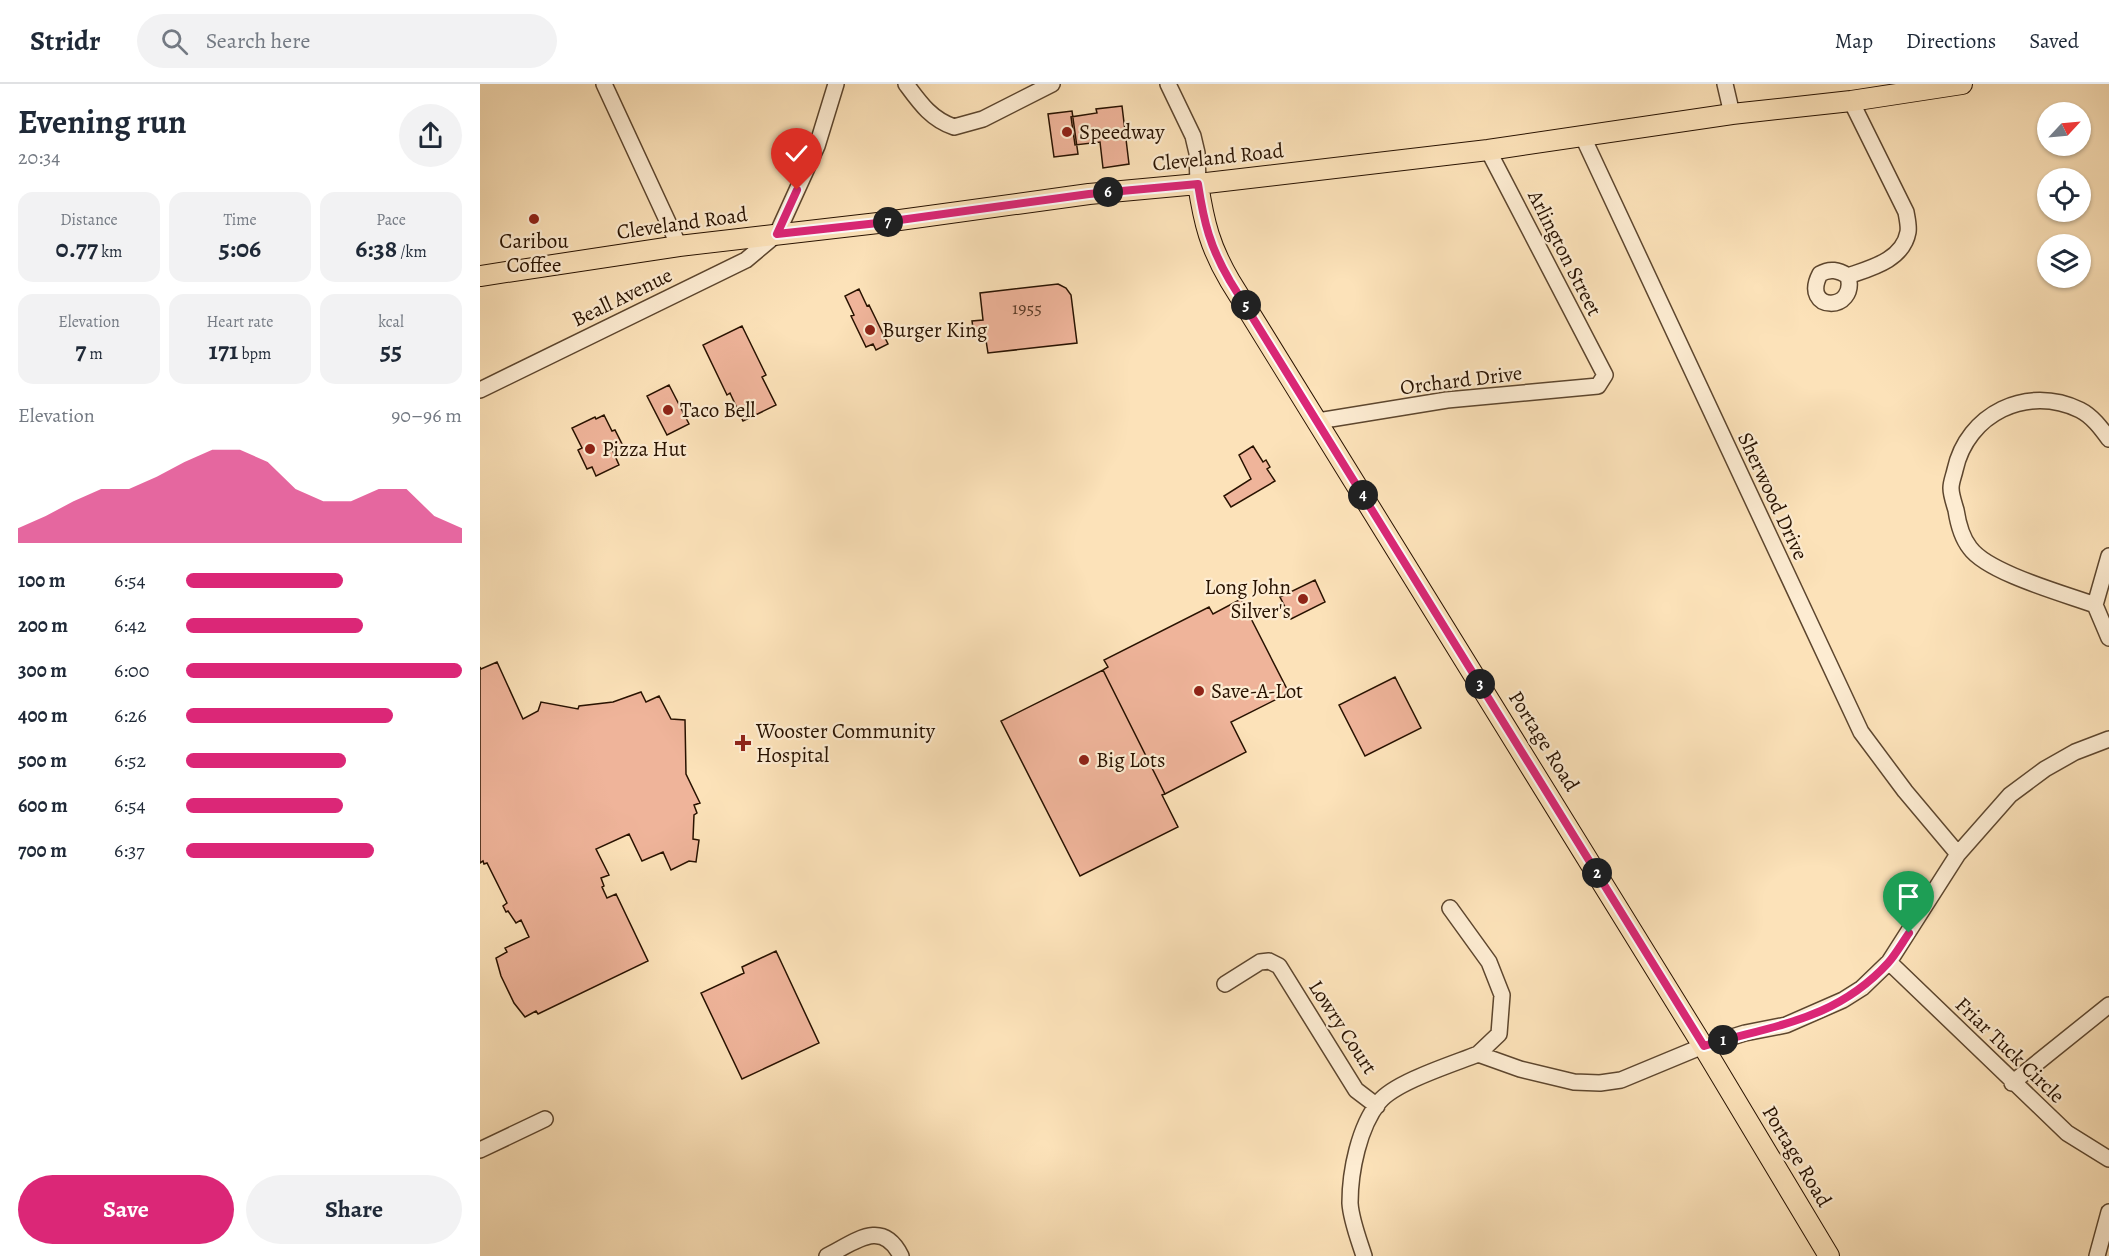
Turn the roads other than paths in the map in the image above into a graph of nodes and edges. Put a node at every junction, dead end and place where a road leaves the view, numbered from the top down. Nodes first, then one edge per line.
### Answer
1 (604, 84) edge
2 (836, 84) edge
3 (906, 84) edge
4 (1052, 84) edge
5 (1168, 84) edge
6 (1725, 84) edge
7 (1962, 84) edge
8 (1851, 101) junction
9 (1732, 114) junction
10 (1582, 135) junction
11 (1488, 150) junction
12 (1198, 184) junction
13 (777, 234) junction
14 (679, 246) junction
15 (480, 276) edge
16 (1848, 276) dead end
17 (1605, 375) joint
18 (480, 390) edge
19 (1318, 421) junction
20 (2109, 439) edge
21 (2109, 556) edge
22 (2095, 605) junction
23 (2109, 638) edge
24 (2109, 739) edge
25 (1958, 854) junction
26 (1450, 908) dead end
27 (1889, 962) junction
28 (1225, 984) dead end
29 (2109, 1005) edge
30 (1704, 1046) junction
31 (1478, 1054) junction
32 (2012, 1083) junction
33 (1377, 1106) junction
34 (545, 1119) dead end
35 (480, 1150) edge
36 (2109, 1158) edge
37 (2109, 1212) edge
38 (827, 1256) edge
39 (901, 1256) edge
40 (1364, 1256) edge
41 (1829, 1256) edge
42 (2097, 1256) edge

1 - 14 street
2 - 13 street
3 - 4 street
5 - 12 street
6 - 9 street
7 - 8 main road, Cleveland Road
8 - 9 main road, Cleveland Road
8 - 16 street
9 - 10 main road, Cleveland Road
10 - 11 main road, Cleveland Road
10 - 25 street, Sherwood Drive
11 - 12 main road, Cleveland Road
11 - 17 street, Arlington Street
12 - 13 main road, Cleveland Road
12 - 19 main road, Portage Road
13 - 14 main road, Cleveland Road
13 - 18 street, Beall Avenue
14 - 15 main road, Cleveland Road
17 - 19 street, Orchard Drive
19 - 30 main road, Portage Road
20 - 22 street
21 - 22 street
22 - 23 street
24 - 25 street
25 - 27 street
26 - 31 street
27 - 30 street
27 - 32 street, Friar Tuck Circle
28 - 33 street, Lowry Court
29 - 32 street
30 - 31 street
30 - 41 main road, Portage Road
31 - 33 street
32 - 36 street, Friar Tuck Circle
33 - 40 street
34 - 35 street
37 - 42 street
38 - 39 street

